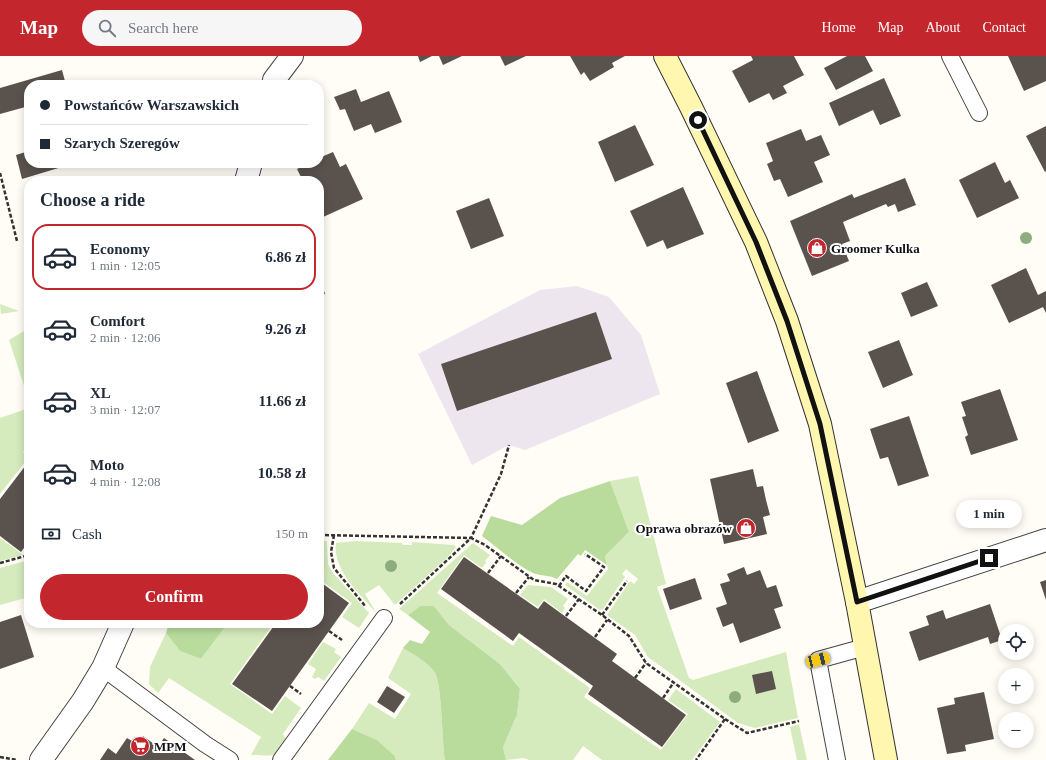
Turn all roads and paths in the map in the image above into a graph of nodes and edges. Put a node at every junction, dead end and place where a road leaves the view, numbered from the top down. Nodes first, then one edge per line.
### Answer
1 (292, 56) edge
2 (665, 56) edge
3 (950, 56) edge
4 (274, 80) edge
5 (979, 113) dead end
6 (0, 173) edge
7 (17, 241) dead end
8 (509, 445) dead end
9 (324, 535) edge
10 (334, 535) junction
11 (471, 538) junction
12 (1046, 540) edge
13 (585, 554) dead end
14 (24, 556) edge
15 (501, 556) junction
16 (0, 563) edge
17 (488, 573) dead end
18 (529, 577) junction
19 (627, 581) dead end
20 (559, 586) junction
21 (516, 594) dead end
22 (579, 600) junction
23 (857, 602) junction
24 (602, 615) junction
25 (566, 616) dead end
26 (608, 620) junction
27 (382, 621) junction
28 (121, 628) edge
29 (596, 638) dead end
30 (865, 648) junction
31 (646, 663) junction
32 (103, 668) junction
33 (635, 678) dead end
34 (674, 682) junction
35 (663, 698) dead end
36 (725, 719) junction
37 (799, 720) dead end
38 (41, 760) edge
39 (230, 760) edge
40 (281, 760) edge
41 (696, 760) edge
42 (837, 760) edge
43 (886, 760) edge

1 - 4 street
2 - 23 street
3 - 5 lane
6 - 7 path
8 - 11 path
9 - 10 path
10 - 11 path
10 - 27 path
11 - 15 path
11 - 27 path
12 - 23 street
13 - 20 path
14 - 16 path
15 - 17 path
15 - 18 path
18 - 20 path
18 - 21 path
19 - 24 path
20 - 22 path
22 - 24 path
22 - 25 path
23 - 30 street
24 - 26 path
26 - 29 path
26 - 31 path
27 - 40 lane
28 - 32 street
30 - 42 lane
30 - 43 street
31 - 33 path
31 - 34 path
32 - 38 street
32 - 39 lane
34 - 35 path
34 - 36 path
36 - 37 path
36 - 41 path

